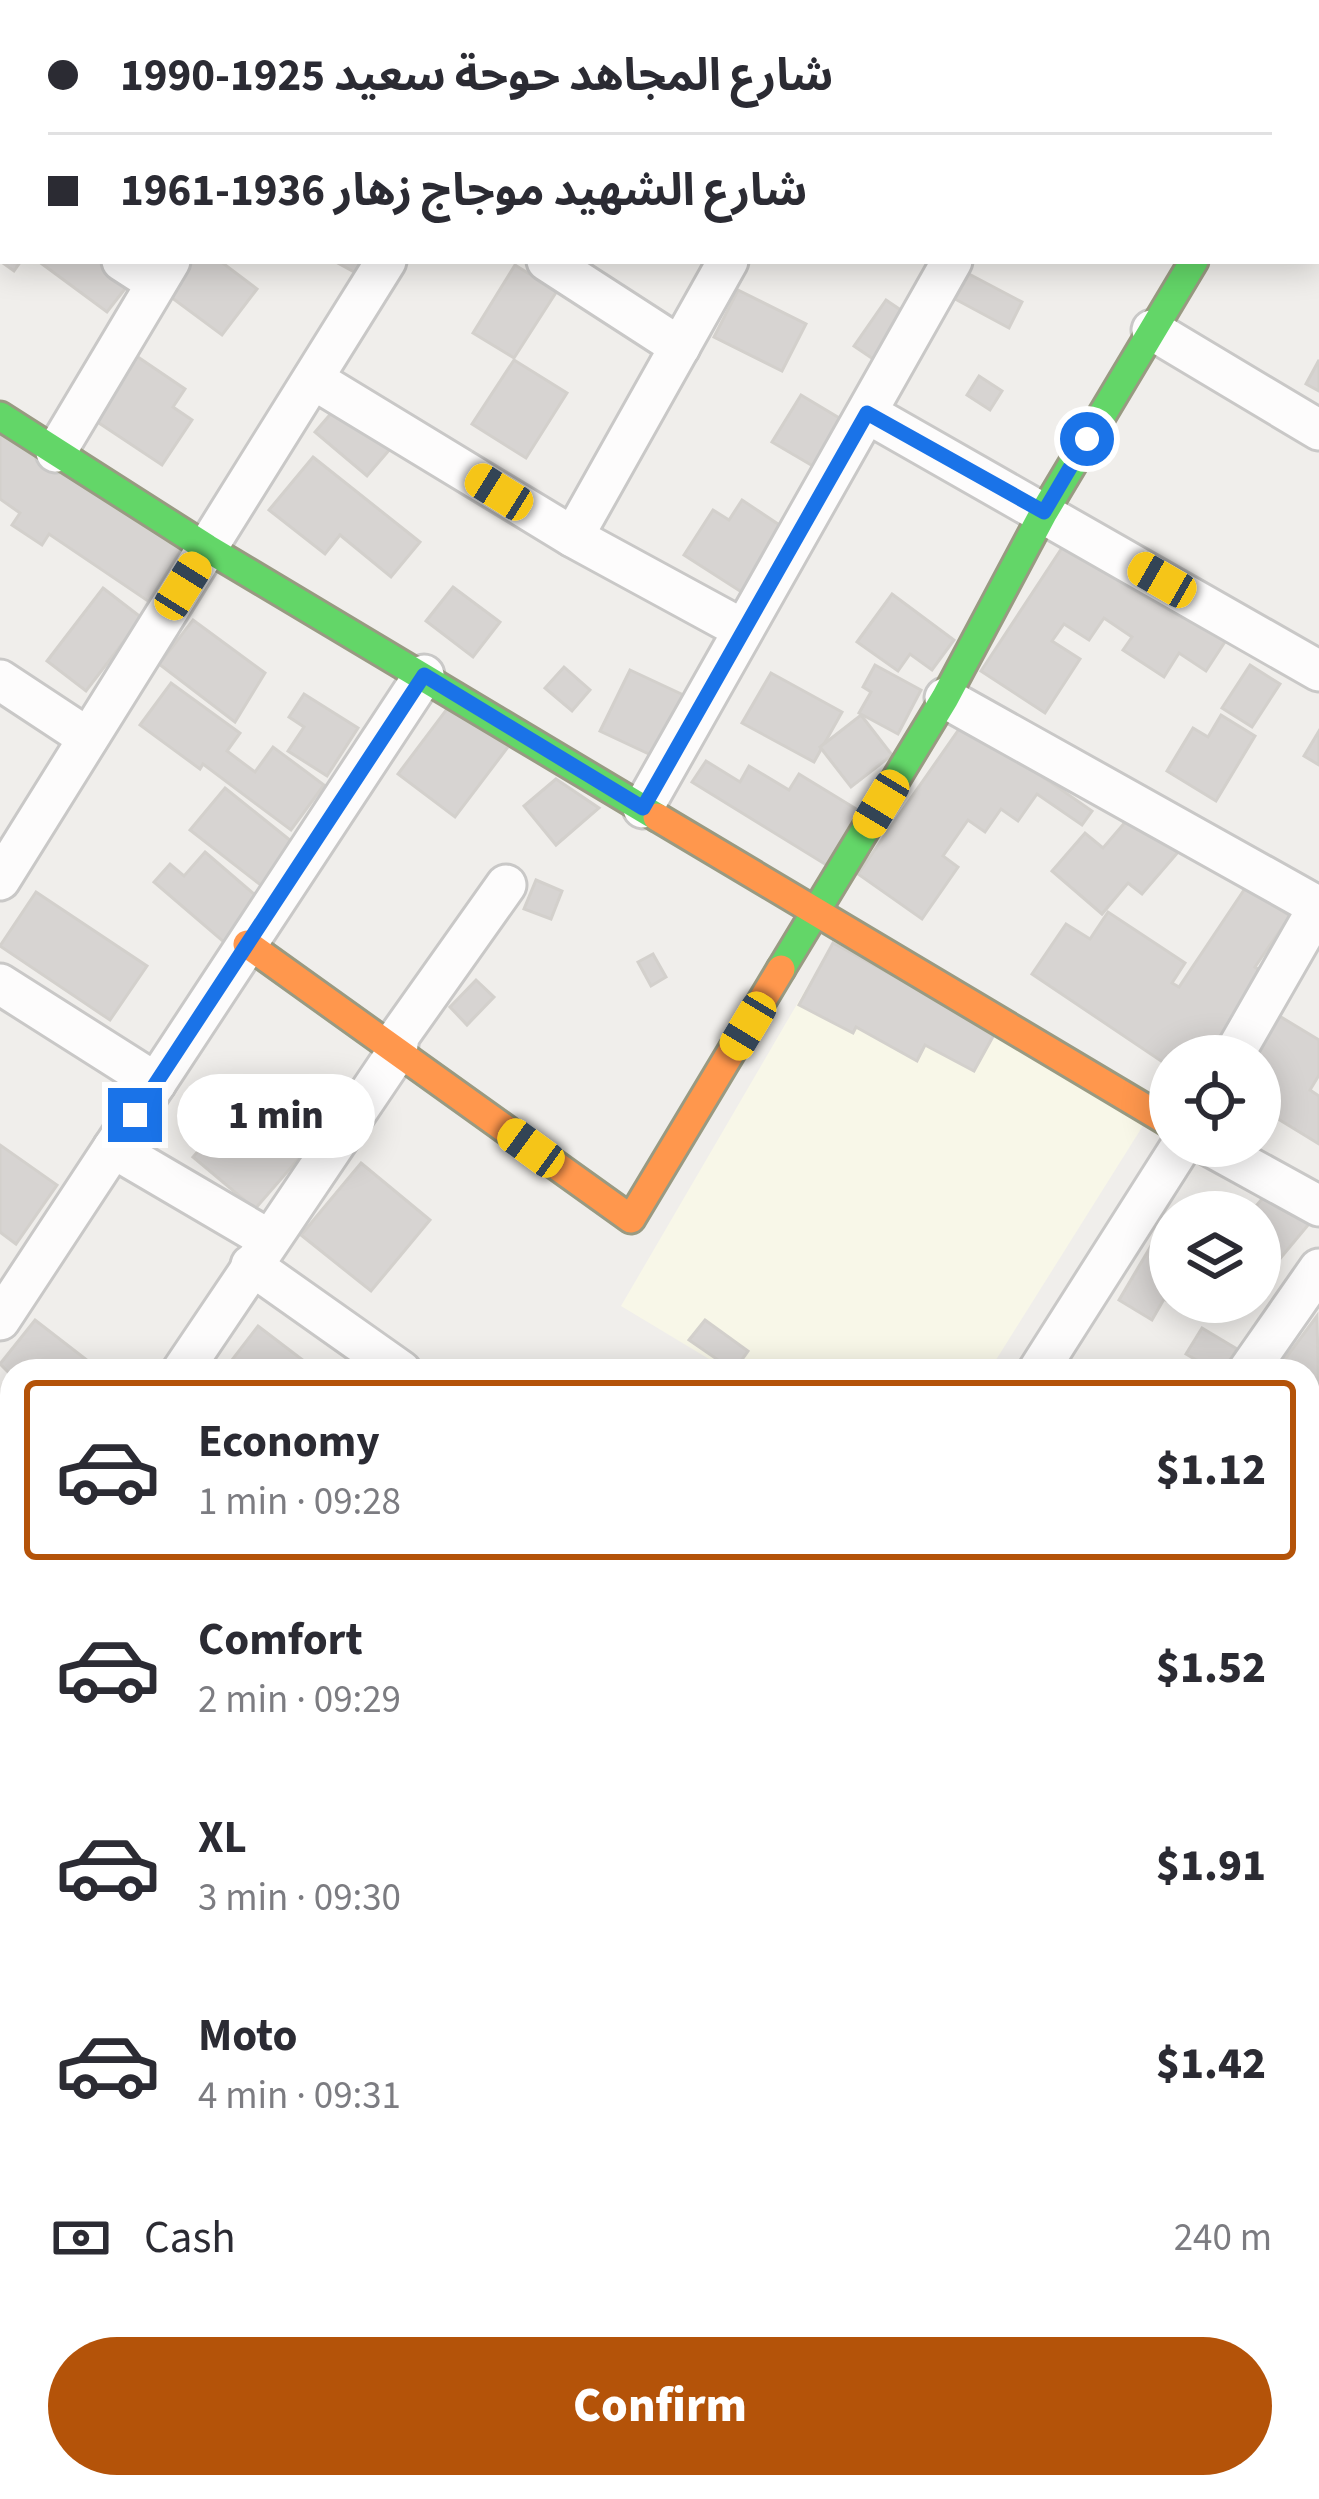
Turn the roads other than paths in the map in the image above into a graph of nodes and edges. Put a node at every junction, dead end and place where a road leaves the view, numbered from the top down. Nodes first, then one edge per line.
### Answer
1 (133, 264) edge
2 (384, 264) edge
3 (552, 264) edge
4 (726, 264) edge
5 (950, 264) edge
6 (1192, 264) edge
7 (163, 272) edge
8 (1151, 330) junction
9 (680, 347) junction
10 (313, 379) junction
11 (867, 413) junction
12 (0, 416) edge
13 (1319, 430) edge
14 (56, 452) junction
15 (1044, 512) junction
16 (573, 538) junction
17 (207, 548) junction
18 (742, 629) junction
19 (1319, 671) edge
20 (424, 675) junction
21 (0, 680) edge
22 (945, 698) junction
23 (88, 738) junction
24 (643, 808) junction
25 (0, 880) edge
26 (506, 885) dead end
27 (1319, 907) edge
28 (818, 910) junction
29 (247, 944) junction
30 (0, 984) edge
31 (1245, 1035) edge
32 (397, 1052) junction
33 (156, 1082) junction
34 (1149, 1110) edge
35 (113, 1148) junction
36 (1167, 1167) edge
37 (1248, 1167) edge
38 (1319, 1206) edge
39 (259, 1252) junction
40 (1319, 1269) edge
41 (6, 1299) edge
42 (190, 1359) edge
43 (387, 1359) edge
44 (1046, 1359) edge
45 (1257, 1359) edge

1 - 7 street
2 - 10 street
3 - 9 street
4 - 9 street
5 - 11 street
6 - 8 street
7 - 14 street
8 - 13 street
8 - 15 street
9 - 16 street
10 - 16 street
10 - 17 street
11 - 15 street
11 - 18 street
12 - 14 street
14 - 17 street
15 - 19 street
15 - 22 street
16 - 18 street
17 - 20 street
17 - 23 street
18 - 24 street
20 - 24 street
20 - 29 street
21 - 23 street
22 - 27 street
22 - 28 street
23 - 25 street
24 - 28 street
26 - 32 street
27 - 31 street
28 - 32 street
28 - 34 street
29 - 32 street
29 - 33 street
30 - 33 street
32 - 39 street
33 - 35 street
35 - 39 street
35 - 41 street
36 - 44 street
37 - 38 street
39 - 42 street
39 - 43 street
40 - 45 street

